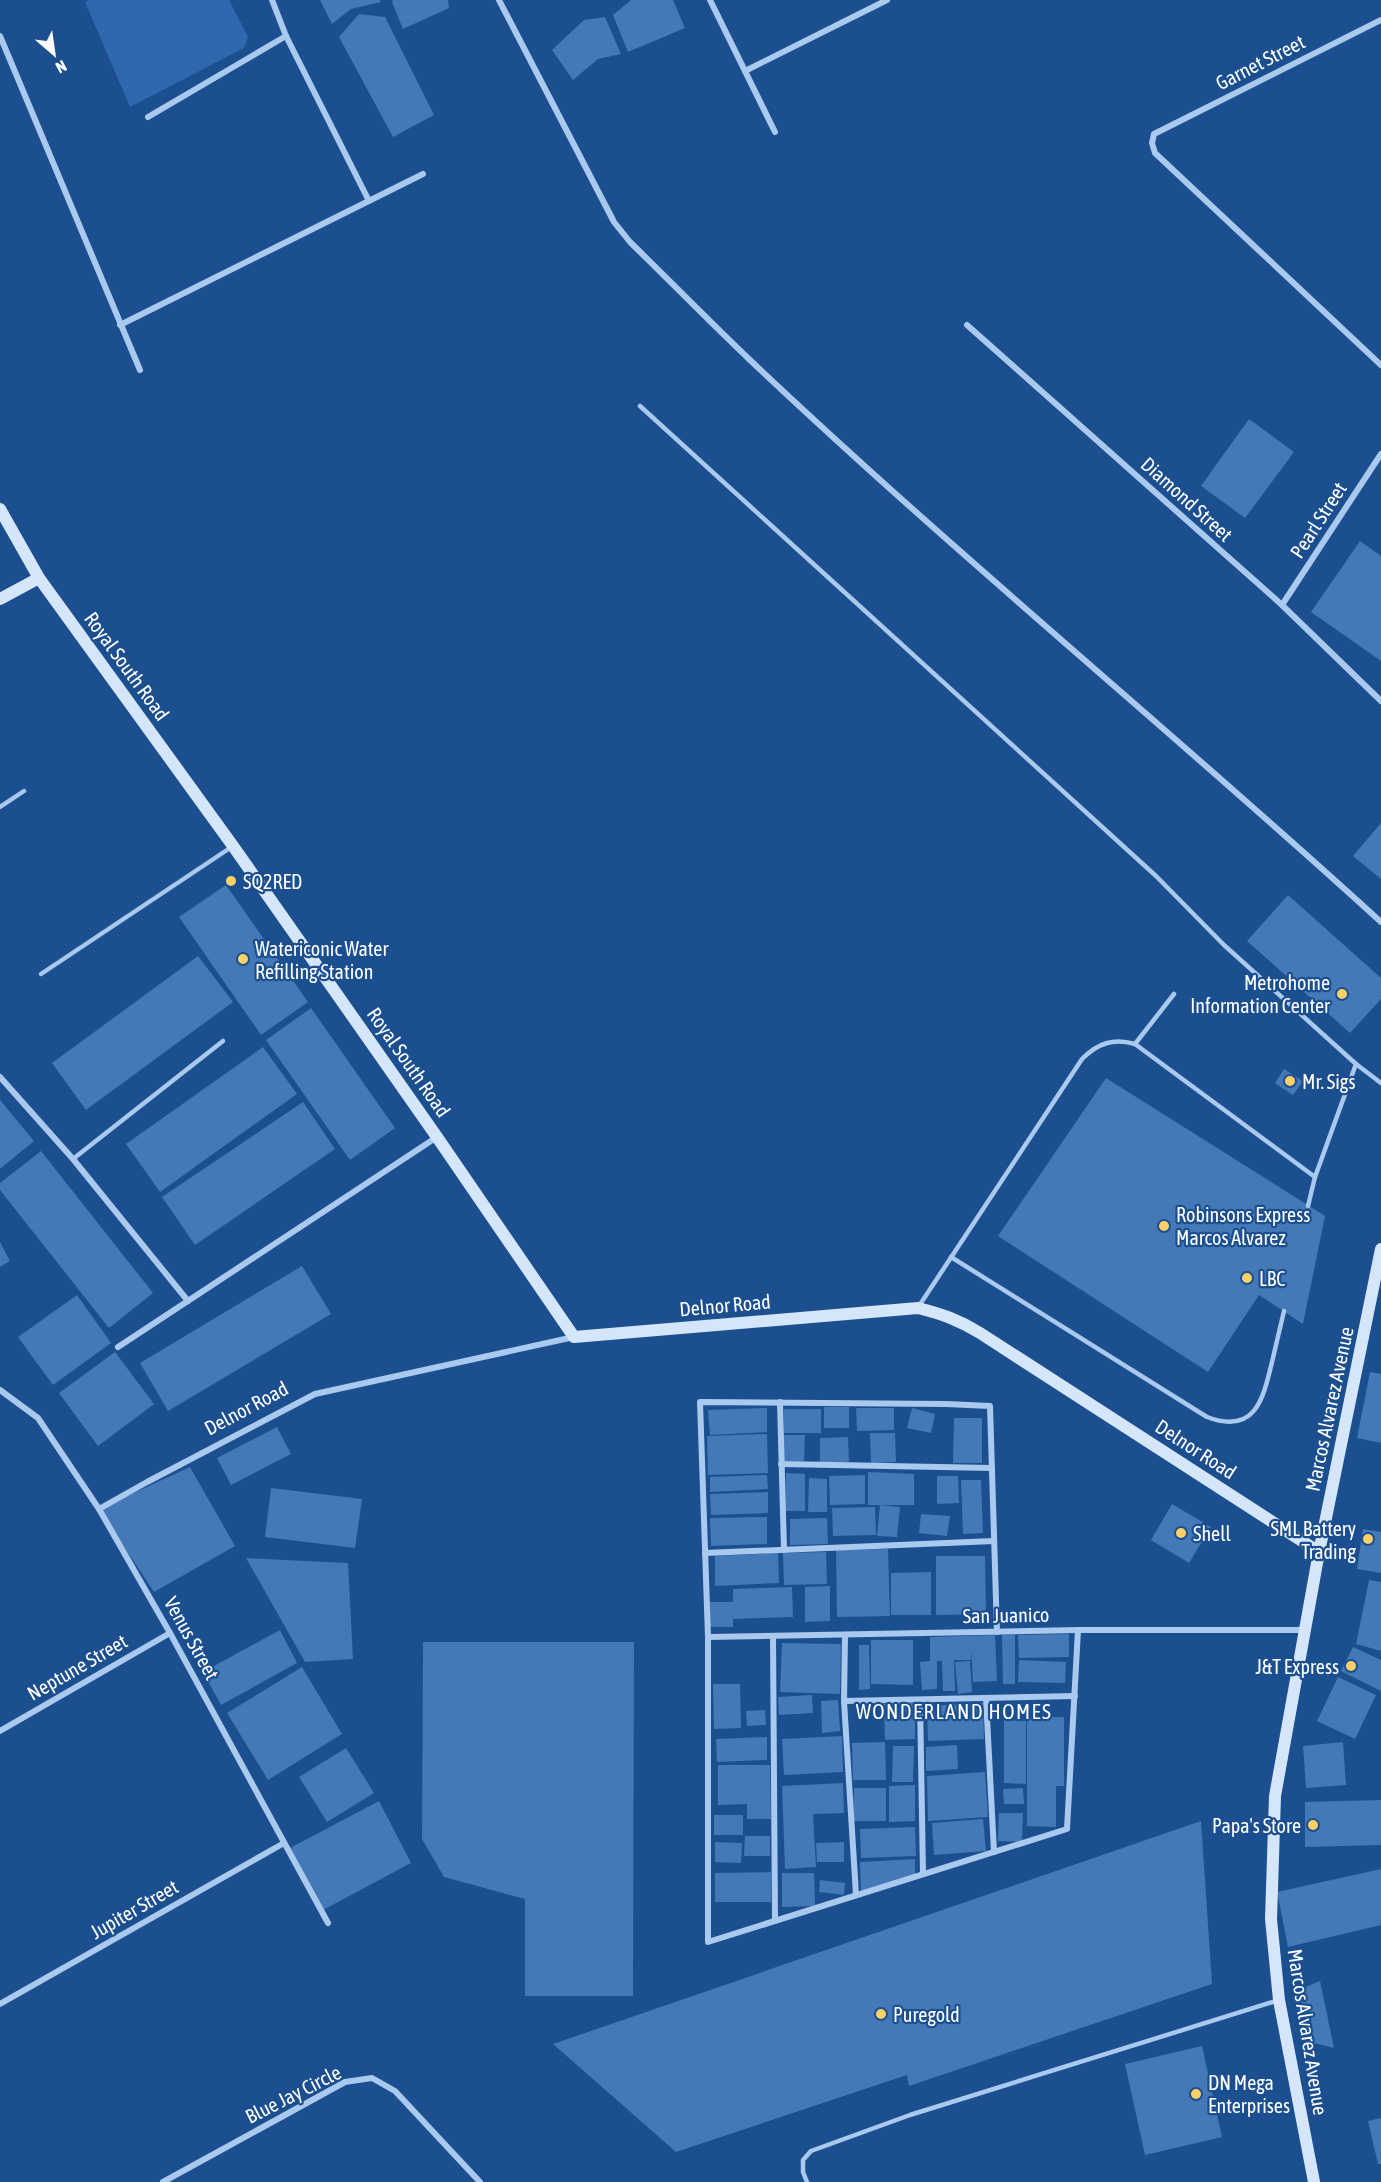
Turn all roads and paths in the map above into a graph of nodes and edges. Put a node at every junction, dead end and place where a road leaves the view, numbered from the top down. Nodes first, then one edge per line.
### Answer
1 (272, 0) edge
2 (499, 0) edge
3 (710, 0) edge
4 (887, 0) edge
5 (1381, 20) edge
6 (0, 36) edge
7 (286, 36) junction
8 (745, 71) junction
9 (148, 117) dead end
10 (775, 132) dead end
11 (423, 174) dead end
12 (369, 201) junction
13 (120, 325) junction
14 (967, 325) dead end
15 (1381, 365) edge
16 (140, 370) dead end
17 (640, 406) dead end
18 (1381, 454) edge
19 (0, 509) edge
20 (39, 578) junction
21 (0, 599) edge
22 (1282, 604) junction
23 (1381, 701) edge
24 (24, 790) dead end
25 (0, 807) edge
26 (233, 846) junction
27 (1381, 922) edge
28 (41, 974) dead end
29 (1174, 994) dead end
30 (223, 1041) dead end
31 (1135, 1044) junction
32 (1356, 1064) junction
33 (0, 1077) edge
34 (1381, 1083) edge
35 (437, 1137) junction
36 (73, 1159) junction
37 (1315, 1177) junction
38 (1308, 1206) dead end
39 (1381, 1249) edge
40 (951, 1257) junction
41 (188, 1300) junction
42 (918, 1308) junction
43 (1284, 1311) dead end
44 (574, 1337) junction
45 (118, 1347) dead end
46 (0, 1390) edge
47 (780, 1402) junction
48 (781, 1464) junction
49 (992, 1468) junction
50 (99, 1509) junction
51 (994, 1541) junction
52 (784, 1550) junction
53 (1319, 1552) junction
54 (705, 1553) junction
55 (1078, 1630) junction
56 (1305, 1630) junction
57 (997, 1632) junction
58 (170, 1633) junction
59 (845, 1635) junction
60 (773, 1636) junction
61 (708, 1637) junction
62 (1075, 1696) junction
63 (986, 1698) junction
64 (920, 1700) junction
65 (844, 1701) junction
66 (0, 1731) edge
67 (284, 1843) junction
68 (994, 1852) junction
69 (923, 1874) junction
70 (856, 1895) junction
71 (776, 1920) junction
72 (328, 1923) dead end
73 (1279, 2000) junction
74 (0, 2004) edge
75 (163, 2182) edge
76 (480, 2182) edge
77 (807, 2182) edge
78 (1314, 2182) edge

1 - 7 street
2 - 27 street
3 - 8 street
4 - 8 street
5 - 15 street, Garnet Street
6 - 13 street
7 - 9 street
7 - 12 street
8 - 10 street
11 - 12 street
12 - 13 street
13 - 16 street
14 - 22 street, Diamond Street
17 - 32 lane
18 - 22 street, Pearl Street
19 - 20 street, Royal South Road
20 - 21 street
20 - 26 street, Royal South Road
22 - 23 street, Diamond Street
24 - 25 lane
26 - 28 lane
26 - 35 street, Royal South Road
29 - 31 lane
30 - 36 lane
31 - 37 lane
31 - 40 lane
32 - 34 lane
32 - 37 lane
33 - 36 street
35 - 41 street
35 - 44 street, Royal South Road
36 - 41 street
37 - 38 lane
39 - 53 street, Marcos Alvarez Avenue
40 - 42 lane
40 - 43 lane
41 - 45 street
42 - 44 street, Delnor Road
42 - 53 street, Delnor Road
44 - 50 street, Delnor Road
46 - 50 street, Venus Street
47 - 48 street
47 - 49 street
47 - 54 street
48 - 49 street
48 - 52 street
49 - 51 street
50 - 58 street, Venus Street
51 - 52 street
51 - 57 street
52 - 54 street
53 - 56 street, Marcos Alvarez Avenue
54 - 61 street
55 - 56 street, San Juanico
55 - 57 street, San Juanico
55 - 62 street
56 - 73 street, Marcos Alvarez Avenue
57 - 59 street, San Juanico
58 - 66 street, Neptune Street
58 - 67 street, Venus Street
59 - 60 street, San Juanico
59 - 65 street
60 - 61 street, San Juanico
60 - 71 street
61 - 71 street
62 - 63 street
62 - 68 street
63 - 64 street
63 - 68 street
64 - 65 street
64 - 69 street
65 - 70 street
67 - 72 street, Venus Street
67 - 74 street, Jupiter Street
68 - 69 street
69 - 70 street
70 - 71 street
73 - 77 lane
73 - 78 street, Marcos Alvarez Avenue
75 - 76 street, Blue Jay Circle

